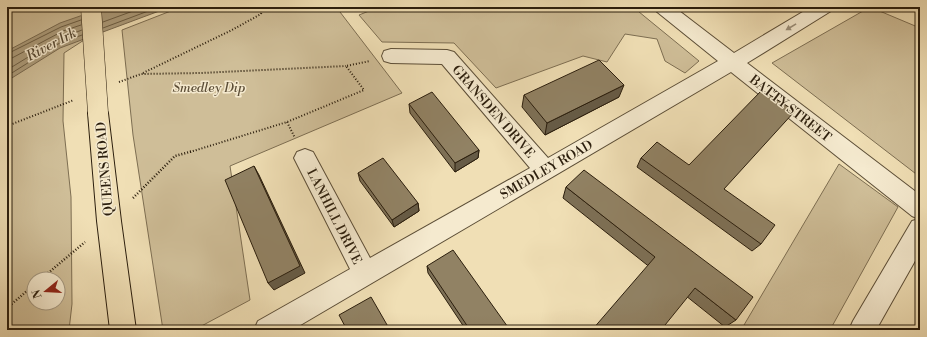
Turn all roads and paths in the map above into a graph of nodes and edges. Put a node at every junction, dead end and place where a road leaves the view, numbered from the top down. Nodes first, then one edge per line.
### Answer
1 (91, 7) edge
2 (263, 7) edge
3 (662, 7) edge
4 (825, 7) edge
5 (391, 56) joint
6 (733, 62) junction
7 (346, 66) junction
8 (141, 74) junction
9 (119, 83) dead end
10 (82, 97) dead end
11 (7, 126) edge
12 (305, 158) dead end
13 (546, 170) junction
14 (920, 209) edge
15 (108, 221) junction
16 (920, 229) edge
17 (50, 271) edge
18 (365, 274) junction
19 (26, 292) edge
20 (7, 308) edge
21 (279, 327) edge
22 (123, 330) edge
23 (862, 330) edge

1 - 15 highway, QUEENS ROAD, bridge
2 - 8 path
3 - 6 street, BATTY STREET
4 -> 6 street, SMEDLEY ROAD
5 - 7 path
5 - 13 street, GRANSDEN DRIVE
6 - 13 street, SMEDLEY ROAD
6 - 14 street, BATTY STREET
7 - 8 path
7 - 15 path
8 - 9 path
10 - 11 path
12 - 18 street, LANHILL DRIVE
13 - 18 street, SMEDLEY ROAD
15 - 17 path
15 - 22 highway, QUEENS ROAD
16 - 23 street
18 - 21 street, SMEDLEY ROAD
19 - 20 path

